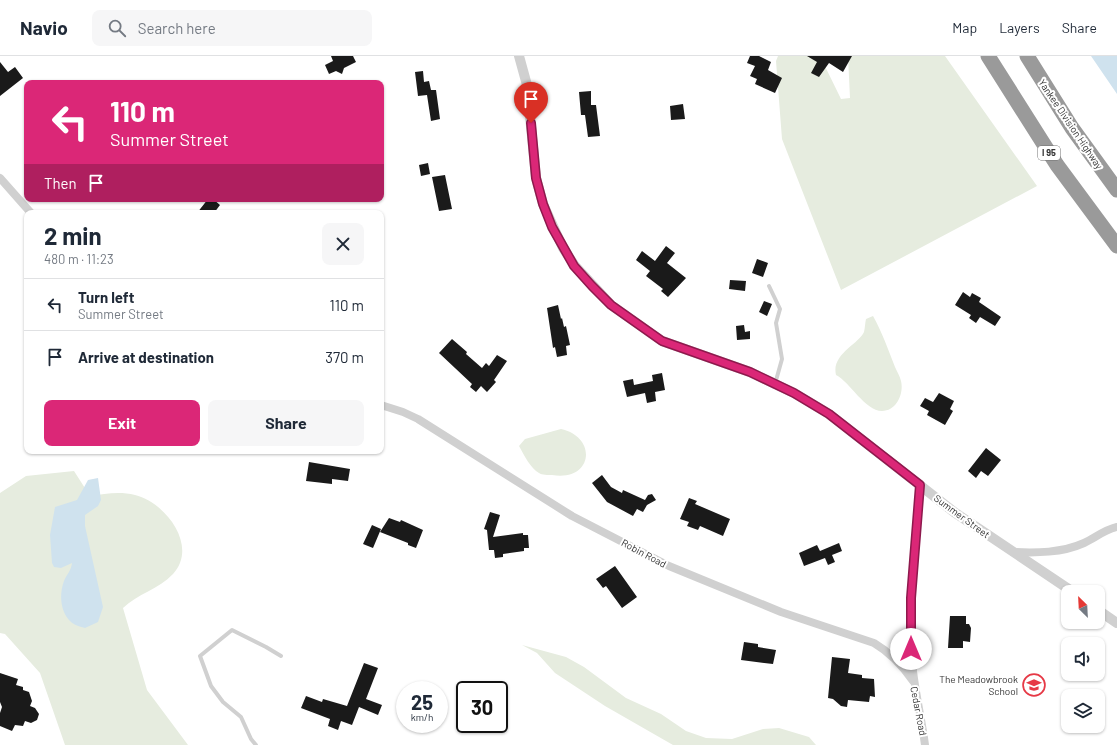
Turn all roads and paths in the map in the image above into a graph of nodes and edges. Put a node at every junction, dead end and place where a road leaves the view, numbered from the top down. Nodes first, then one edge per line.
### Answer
1 (519, 56) edge
2 (988, 56) edge
3 (1027, 56) edge
4 (0, 178) edge
5 (1117, 190) edge
6 (28, 210) edge
7 (1117, 246) edge
8 (769, 286) dead end
9 (775, 384) junction
10 (384, 406) edge
11 (920, 485) junction
12 (1117, 527) edge
13 (1013, 552) junction
14 (1062, 585) edge
15 (1105, 615) edge
16 (1117, 623) edge
17 (281, 656) dead end
18 (913, 681) junction
19 (256, 745) edge
20 (925, 745) edge

1 - 9 street, Summer Street
2 - 7 highway, I 95
3 - 5 highway, Yankee Division Highway
4 - 6 street
8 - 9 lane
9 - 11 street, Summer Street
10 - 18 street, Robin Road
11 - 13 street, Summer Street
11 - 18 street, Cedar Road
12 - 13 street
13 - 14 street, Summer Street
15 - 16 street
17 - 19 lane
18 - 20 street, Cedar Road

